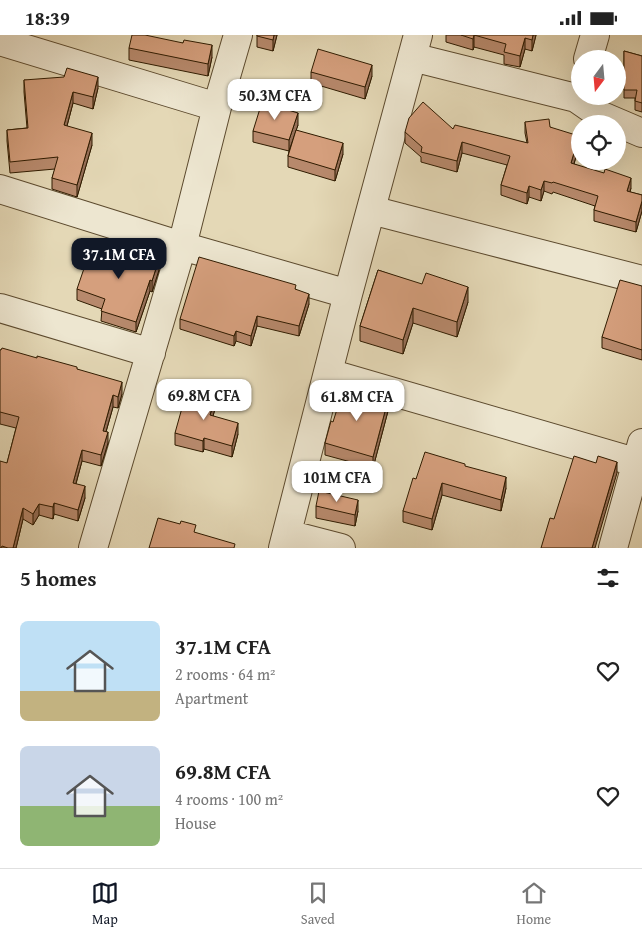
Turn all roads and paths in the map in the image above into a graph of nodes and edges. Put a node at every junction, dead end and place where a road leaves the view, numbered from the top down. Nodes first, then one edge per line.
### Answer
1 (238, 35) edge
2 (595, 35) edge
3 (0, 41) edge
4 (38, 43) edge
5 (415, 46) edge
6 (591, 50) edge
7 (571, 90) edge
8 (591, 105) edge
9 (217, 107) junction
10 (642, 133) edge
11 (0, 189) edge
12 (371, 210) junction
13 (182, 246) junction
14 (642, 280) edge
15 (348, 294) junction
16 (0, 308) edge
17 (151, 353) junction
18 (328, 373) junction
19 (640, 456) edge
20 (285, 541) edge
21 (93, 548) edge
22 (341, 548) edge
23 (612, 548) edge

1 - 9 street
2 - 6 street
3 - 4 street
4 - 9 street
5 - 7 street
5 - 12 street
8 - 10 street
9 - 13 street
11 - 13 street
12 - 14 street
12 - 15 street
13 - 15 street
13 - 17 street
15 - 18 street
16 - 17 street
17 - 21 street
18 - 19 street
18 - 20 street
19 - 23 street
20 - 22 street

